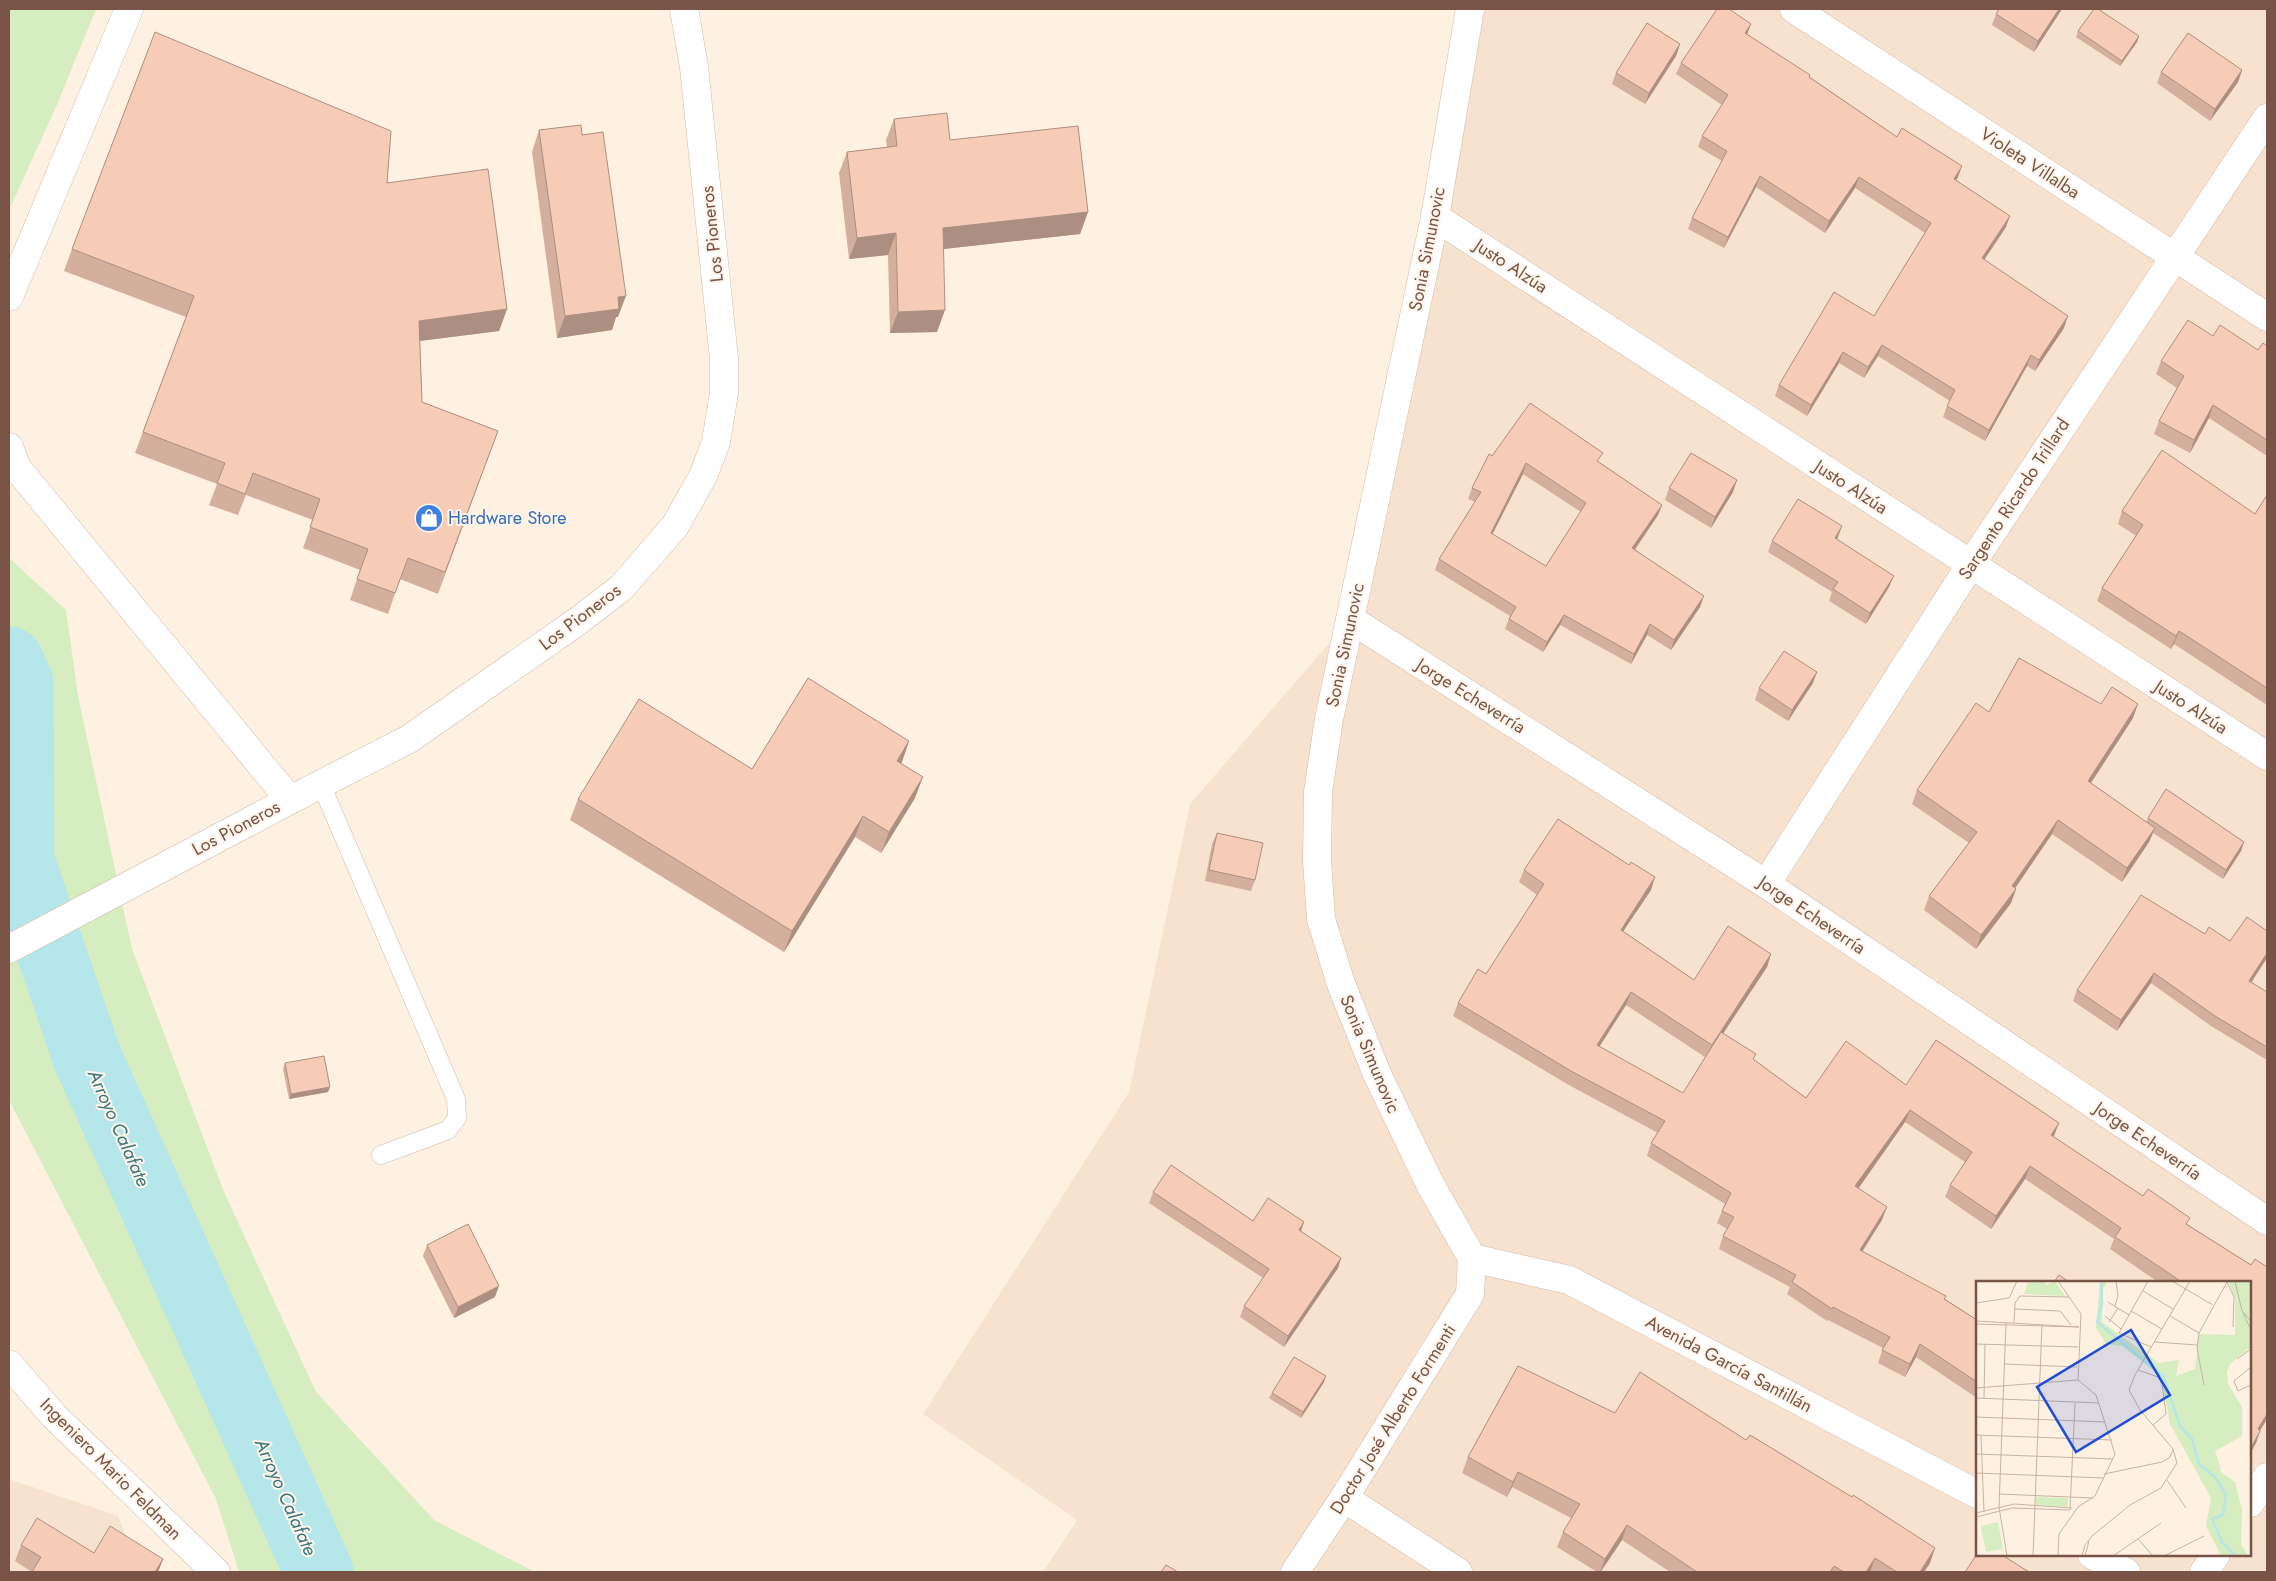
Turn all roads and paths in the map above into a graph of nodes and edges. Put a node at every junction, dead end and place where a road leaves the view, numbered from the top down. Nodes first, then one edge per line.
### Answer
1 (129, 9) edge
2 (684, 9) edge
3 (1470, 9) edge
4 (1794, 9) edge
5 (2267, 118) edge
6 (1434, 217) junction
7 (2174, 257) junction
8 (9, 297) edge
9 (2267, 317) edge
10 (9, 447) edge
11 (1970, 564) junction
12 (1350, 620) junction
13 (2267, 756) edge
14 (321, 784) junction
15 (290, 800) junction
16 (1766, 884) junction
17 (9, 949) edge
18 (381, 1155) dead end
19 (2267, 1220) edge
20 (1472, 1258) junction
21 (9, 1364) edge
22 (2267, 1477) edge
23 (1976, 1493) edge
24 (1344, 1498) junction
25 (2251, 1501) edge
26 (2094, 1556) edge
27 (2215, 1556) edge
28 (216, 1572) edge
29 (1295, 1572) edge
30 (1458, 1572) edge
31 (2126, 1572) edge
32 (2204, 1572) edge

1 - 8 street
2 - 14 street, Los Pioneros
3 - 6 street, Sonia Simunovic
4 - 7 street, Violeta Villalba
5 - 7 street, Sargento Ricardo Trillard
6 - 11 street, Justo Alzúa
6 - 12 street, Sonia Simunovic
7 - 9 street, Violeta Villalba
7 - 11 street, Sargento Ricardo Trillard
10 - 15 street
11 - 13 street, Justo Alzúa
11 - 16 street, Sargento Ricardo Trillard
12 - 16 street, Jorge Echeverría
12 - 20 street, Sonia Simunovic
14 - 15 street, Los Pioneros
14 - 18 lane
15 - 17 street, Los Pioneros
16 - 19 street, Jorge Echeverría
20 - 23 street, Avenida García Santillán
20 - 24 street, Doctor José Alberto Formenti
21 - 28 street, Ingeniero Mario Feldman
22 - 25 street
24 - 29 street, Doctor José Alberto Formenti
24 - 30 street
26 - 31 street
27 - 32 street

